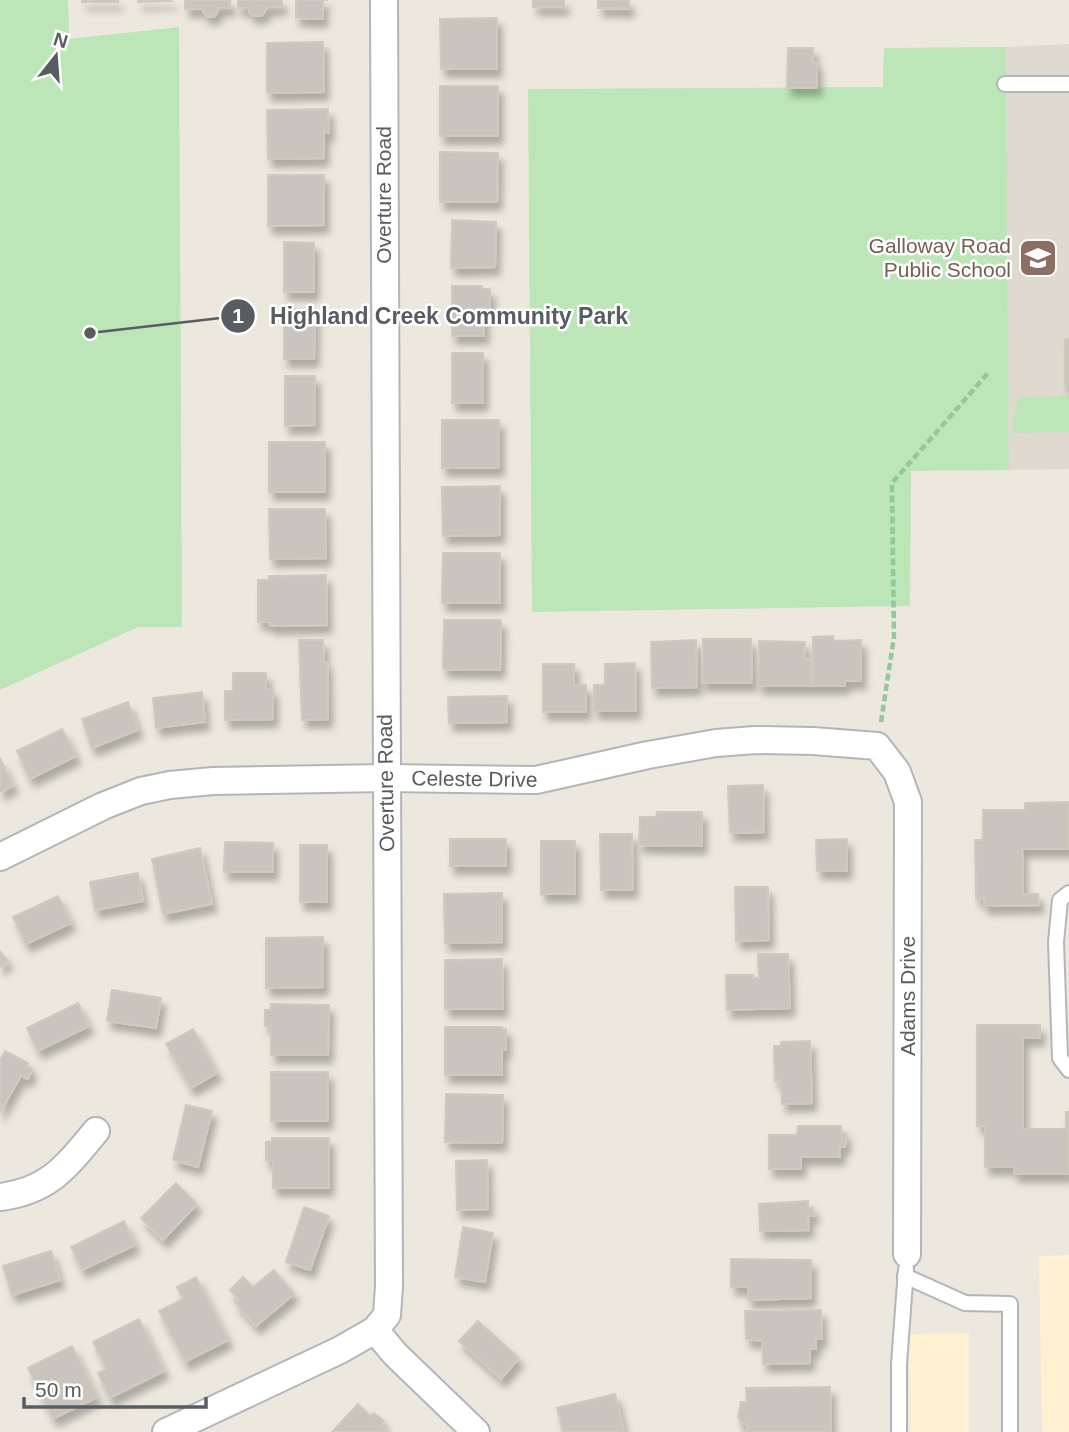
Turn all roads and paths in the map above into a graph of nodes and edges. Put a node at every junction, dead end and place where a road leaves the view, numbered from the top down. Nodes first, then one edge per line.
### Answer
1 (384, 0) edge
2 (1005, 84) dead end
3 (1069, 84) edge
4 (989, 372) dead end
5 (877, 746) junction
6 (386, 778) junction
7 (0, 857) edge
8 (1069, 893) edge
9 (1069, 1070) edge
10 (96, 1131) dead end
11 (0, 1198) edge
12 (906, 1265) junction
13 (375, 1330) junction
14 (166, 1432) edge
15 (476, 1432) edge
16 (899, 1432) edge
17 (1010, 1432) edge

1 - 6 street, Overture Road
2 - 3 lane
4 - 5 path
5 - 6 street, Celeste Drive
5 - 12 street, Adams Drive
6 - 7 street, Celeste Drive
6 - 13 street, Overture Road
8 - 9 lane
10 - 11 street
12 - 16 lane
12 - 17 lane
13 - 14 street
13 - 15 street

